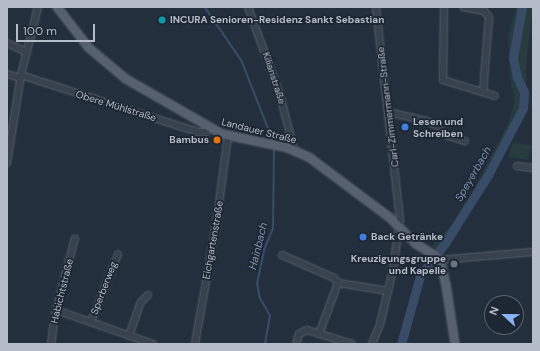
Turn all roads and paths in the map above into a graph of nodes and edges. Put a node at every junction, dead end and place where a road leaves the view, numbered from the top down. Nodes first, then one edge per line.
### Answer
1 (38, 7) edge
2 (57, 7) edge
3 (248, 7) edge
4 (376, 7) edge
5 (444, 7) edge
6 (463, 7) edge
7 (7, 44) edge
8 (26, 52) junction
9 (7, 74) edge
10 (20, 76) junction
11 (483, 92) junction
12 (495, 96) dead end
13 (388, 112) junction
14 (210, 128) junction
15 (228, 136) junction
16 (465, 141) dead end
17 (294, 150) junction
18 (7, 163) edge
19 (517, 166) dead end
20 (533, 168) edge
21 (400, 207) junction
22 (389, 217) junction
23 (400, 226) junction
24 (75, 238) dead end
25 (533, 252) edge
26 (118, 254) dead end
27 (282, 255) dead end
28 (438, 259) junction
29 (338, 283) junction
30 (388, 291) junction
31 (148, 295) dead end
32 (56, 310) junction
33 (92, 322) junction
34 (319, 334) junction
35 (129, 336) junction
36 (51, 344) edge
37 (153, 344) edge
38 (194, 344) edge
39 (296, 344) edge
40 (352, 344) edge
41 (372, 344) edge
42 (455, 344) edge

1 - 8 street
2 - 14 main road, Landauer Straße
3 - 17 street, Kilianstraße
4 - 13 street, Carl-Zimmermann-Straße
5 - 11 street
6 - 11 street
7 - 8 street
8 - 10 street
9 - 10 street, Obere Mühlstraße
10 - 14 street, Obere Mühlstraße
10 - 18 street
11 - 12 street
13 - 16 street
13 - 21 street, Carl-Zimmermann-Straße
14 - 15 main road, Landauer Straße
15 - 17 main road, Landauer Straße
15 - 38 street, Eichgartenstraße
17 - 22 main road, Landauer Straße
19 - 20 street
21 - 22 street
21 - 23 street, Carl-Zimmermann-Straße
22 - 23 main road, Landauer Straße
23 - 28 main road, Landauer Straße
23 - 30 street, Carl-Zimmermann-Straße
24 - 32 street, Habichtstraße
25 - 28 street
26 - 33 street, Sperberweg
27 - 29 street
28 - 42 main road
29 - 30 street
29 - 34 street
30 - 41 street, Carl-Zimmermann-Straße
31 - 35 street
32 - 33 street
32 - 36 street, Habichtstraße
33 - 35 street
34 - 39 street
34 - 40 street
35 - 37 street

